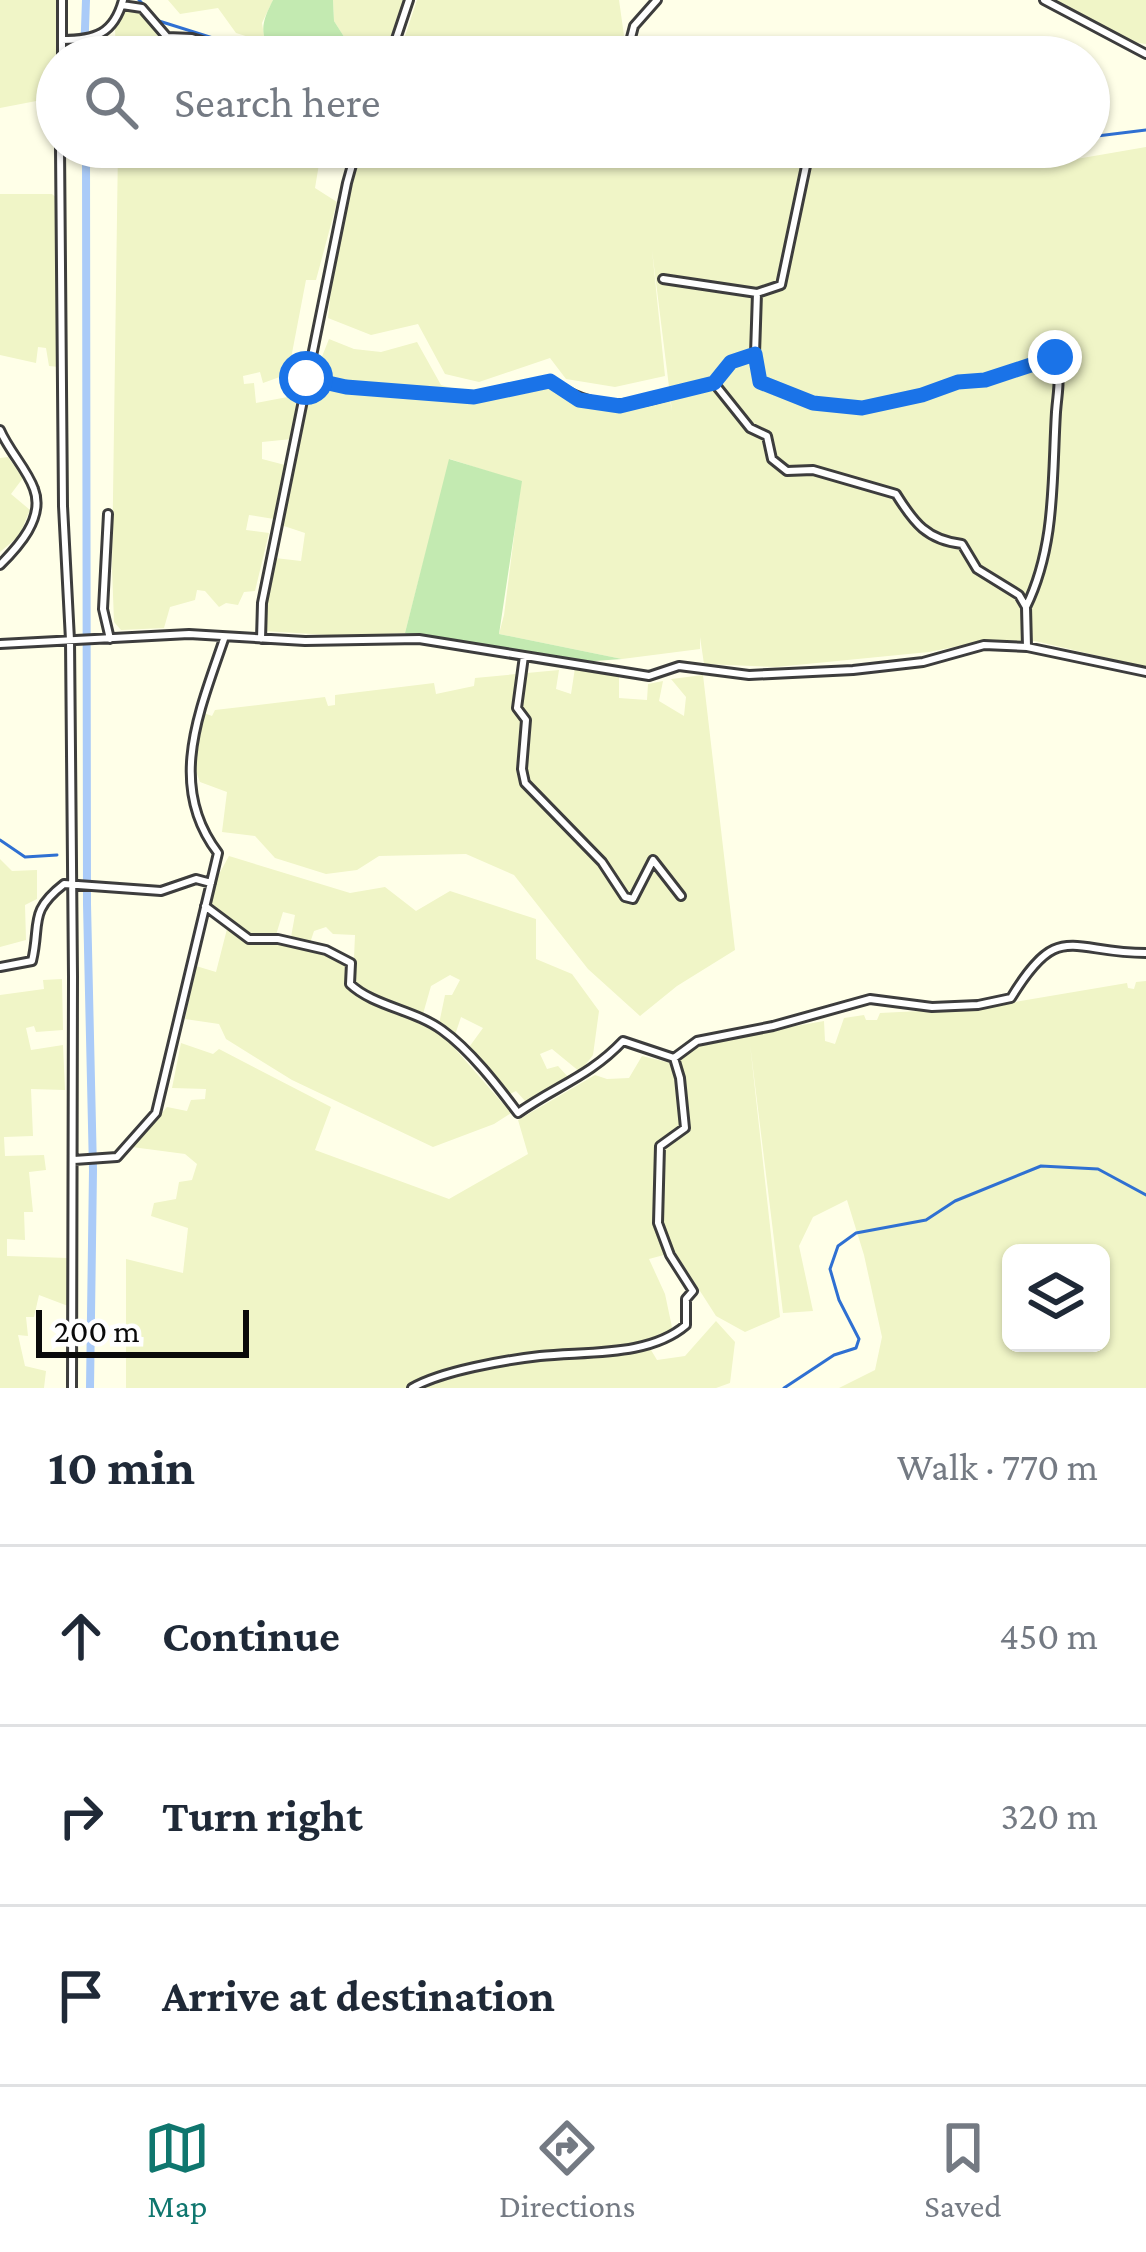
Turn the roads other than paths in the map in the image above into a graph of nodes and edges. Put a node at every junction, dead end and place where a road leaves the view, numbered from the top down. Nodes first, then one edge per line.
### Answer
1 (62, 0) edge
2 (409, 0) edge
3 (657, 0) edge
4 (1043, 0) edge
5 (123, 3) edge
6 (62, 36) edge
7 (99, 36) edge
8 (166, 36) edge
9 (397, 36) edge
10 (631, 36) edge
11 (1146, 54) edge
12 (61, 168) edge
13 (352, 168) edge
14 (806, 168) edge
15 (663, 279) dead end
16 (757, 293) junction
17 (755, 354) junction
18 (306, 378) junction
19 (714, 383) junction
20 (0, 430) edge
21 (108, 514) dead end
22 (0, 565) edge
23 (1026, 607) junction
24 (110, 639) junction
25 (224, 639) junction
26 (261, 639) junction
27 (70, 640) junction
28 (0, 644) edge
29 (1028, 647) junction
30 (524, 656) junction
31 (1146, 673) edge
32 (211, 883) junction
33 (71, 886) junction
34 (681, 896) dead end
35 (206, 906) junction
36 (1146, 952) edge
37 (0, 967) edge
38 (674, 1058) junction
39 (78, 1160) junction
40 (72, 1388) edge
41 (412, 1388) edge

1 - 6 street
2 - 9 street
3 - 10 street
4 - 11 street
5 - 7 street
5 - 8 street
12 - 27 street
13 - 18 street
14 - 16 street
15 - 16 street
16 - 17 street
17 - 19 street
17 - 23 street
18 - 19 street
18 - 26 street
19 - 23 street
20 - 22 street
21 - 24 street
23 - 29 street
24 - 25 street
24 - 27 street
25 - 26 street
25 - 32 street
26 - 30 street
27 - 28 street
27 - 33 street
29 - 30 street
29 - 31 street
30 - 34 street
32 - 33 street
32 - 35 street
33 - 37 street
33 - 39 street
35 - 38 street
35 - 39 street
36 - 38 street
38 - 41 street
39 - 40 street

